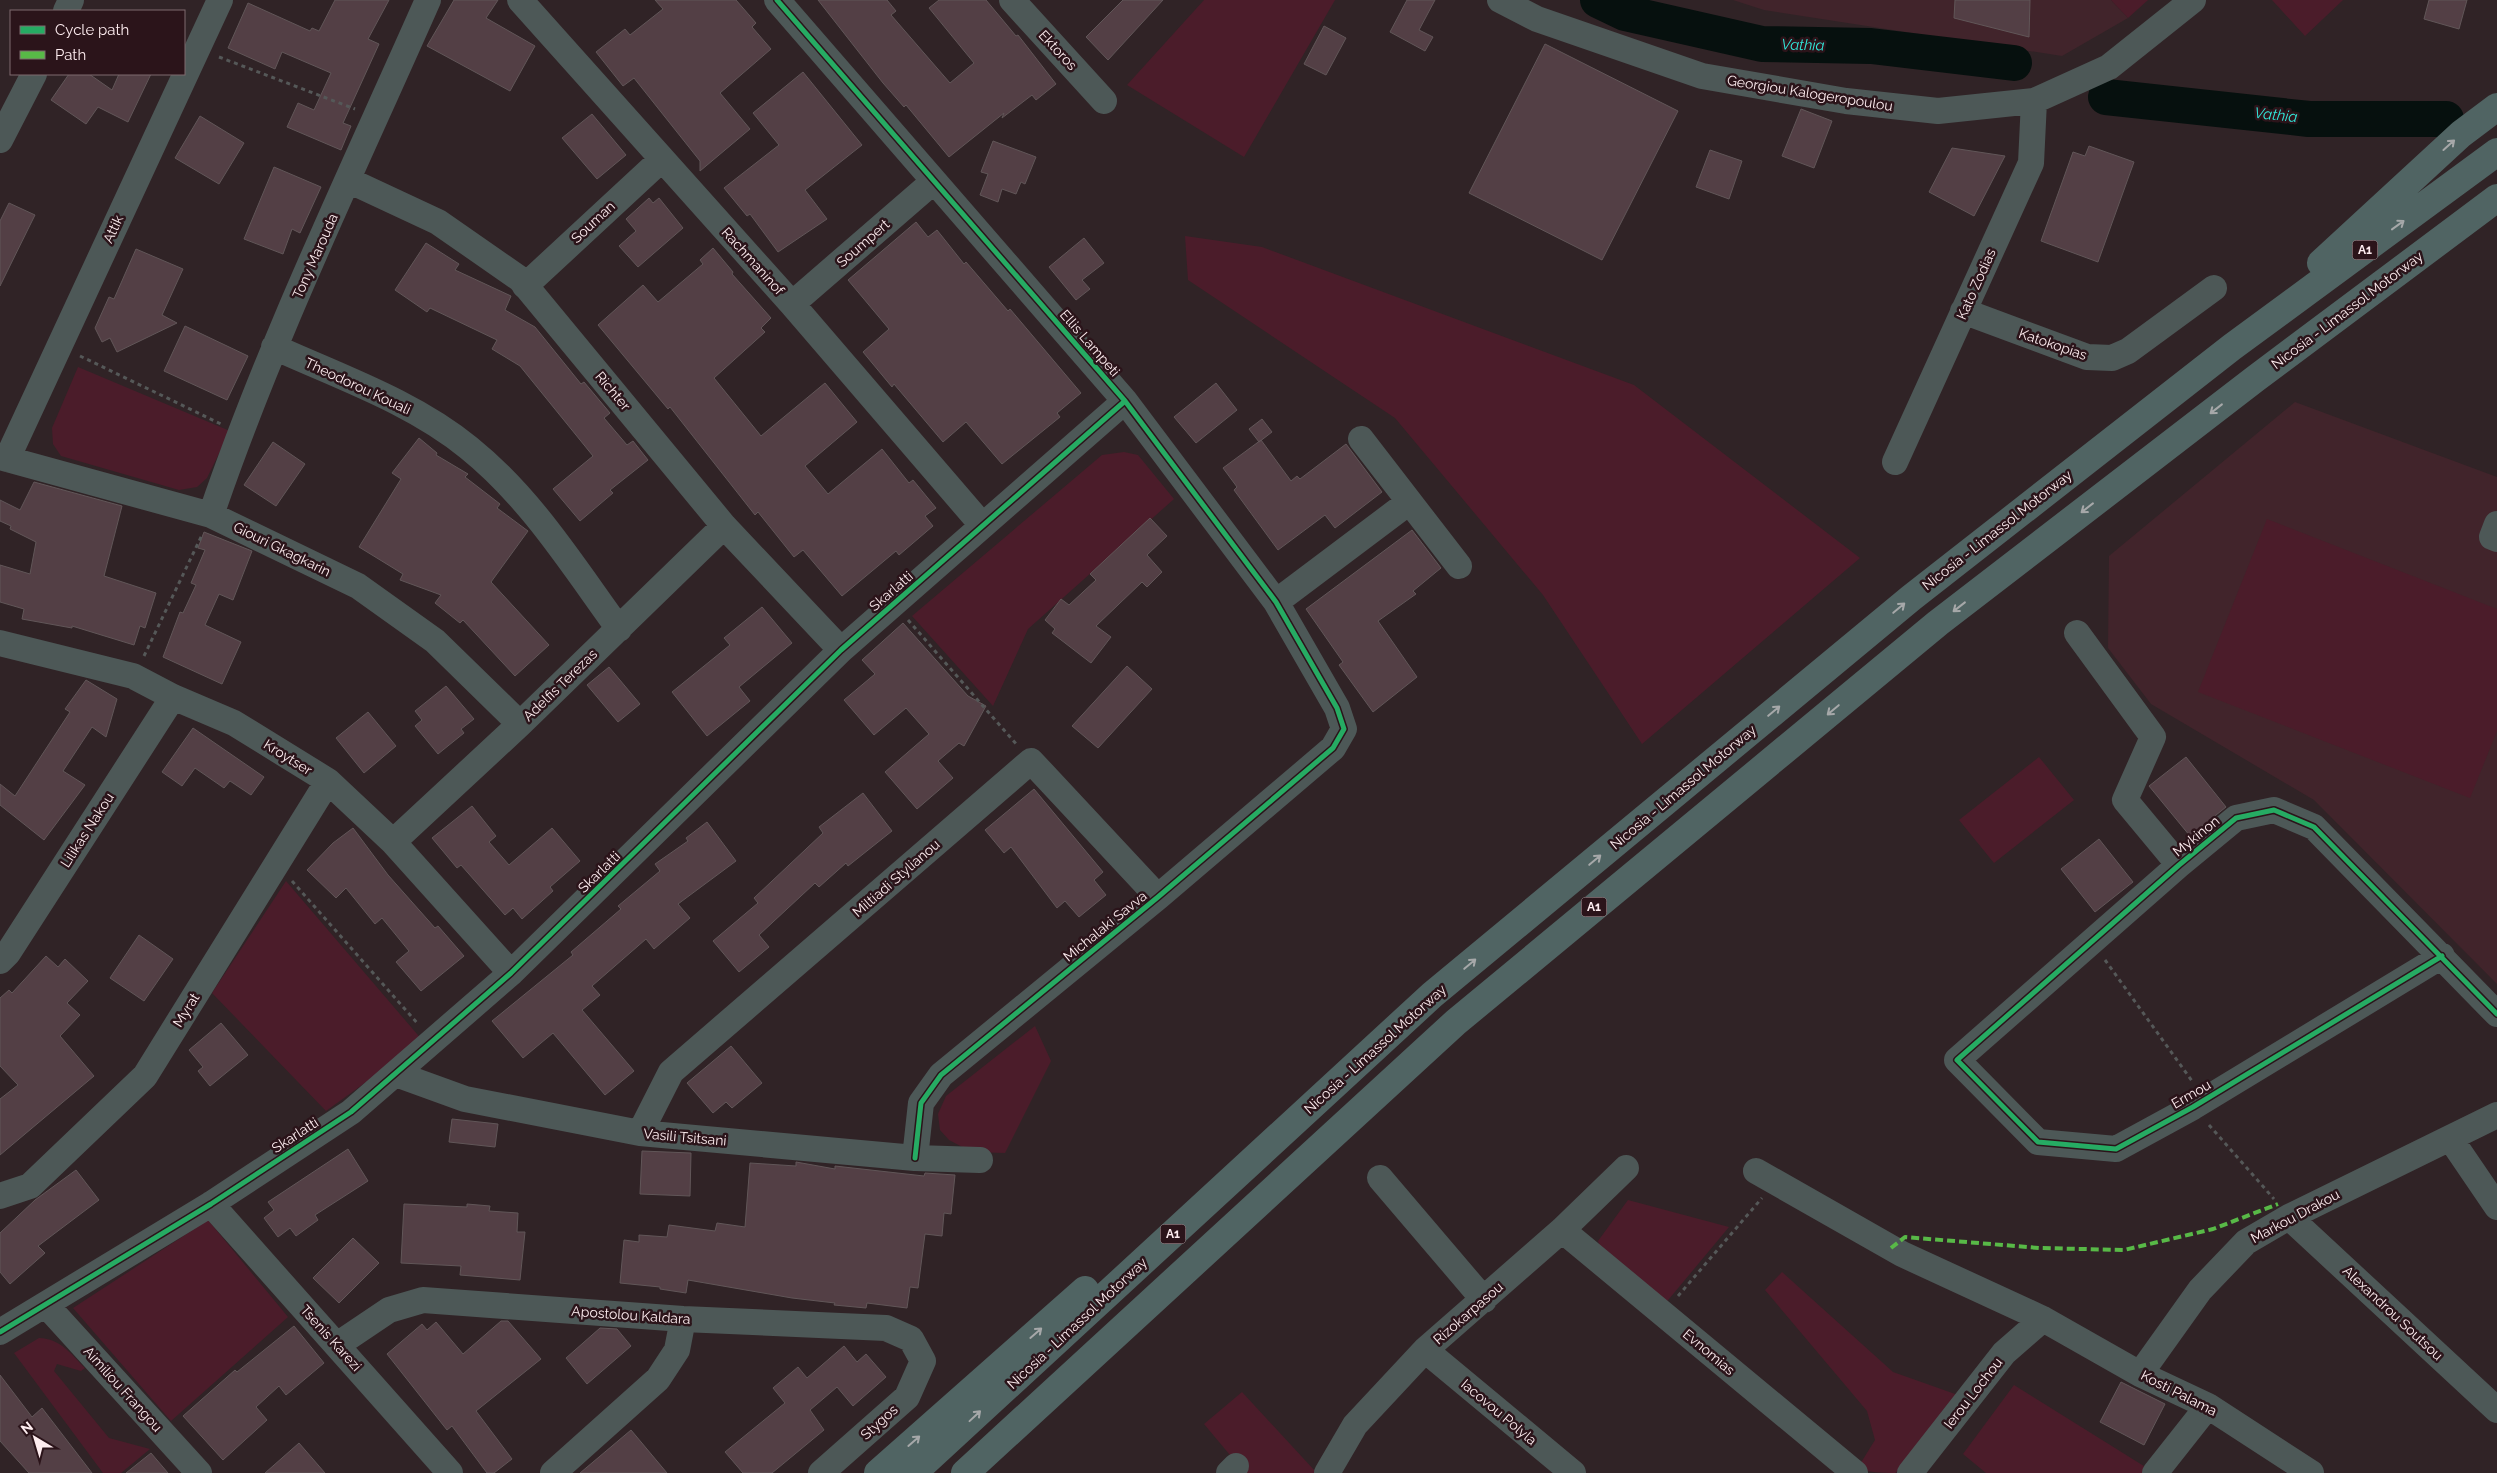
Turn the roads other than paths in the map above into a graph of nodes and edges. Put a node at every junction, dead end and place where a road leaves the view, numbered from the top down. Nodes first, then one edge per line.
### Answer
1 (220, 0) edge
2 (428, 0) edge
3 (520, 0) edge
4 (777, 0) edge
5 (1012, 0) edge
6 (1500, 0) edge
7 (2192, 0) edge
8 (185, 74) edge
9 (33, 75) edge
10 (184, 75) edge
11 (1104, 100) dead end
12 (2034, 101) junction
13 (2497, 107) edge
14 (0, 140) edge
15 (2497, 152) edge
16 (662, 159) junction
17 (348, 180) junction
18 (934, 181) junction
19 (2497, 198) edge
20 (2497, 217) edge
21 (525, 286) junction
22 (2214, 288) dead end
23 (792, 304) junction
24 (1963, 311) junction
25 (274, 347) junction
26 (2232, 347) junction
27 (2255, 379) junction
28 (1125, 400) junction
29 (1361, 439) dead end
30 (4, 458) edge
31 (1895, 462) dead end
32 (1409, 502) junction
33 (211, 515) junction
34 (2497, 524) edge
35 (982, 525) junction
36 (724, 526) junction
37 (2497, 539) edge
38 (1459, 566) dead end
39 (1276, 602) junction
40 (618, 629) junction
41 (2077, 633) dead end
42 (1, 645) edge
43 (841, 650) junction
44 (173, 697) junction
45 (520, 724) junction
46 (1344, 729) joint
47 (328, 782) junction
48 (393, 842) junction
49 (2178, 865) junction
50 (1158, 897) junction
51 (2442, 956) junction
52 (0, 961) edge
53 (511, 973) junction
54 (1432, 995) junction
55 (2497, 1014) edge
56 (1957, 1060) joint
57 (396, 1074) junction
58 (2497, 1116) edge
59 (640, 1133) junction
60 (2450, 1138) junction
61 (915, 1158) junction
62 (980, 1160) dead end
63 (1626, 1168) dead end
64 (1766, 1176) road end
65 (1380, 1178) dead end
66 (0, 1196) edge
67 (212, 1204) junction
68 (2497, 1207) edge
69 (2289, 1217) junction
70 (1562, 1230) junction
71 (1484, 1300) junction
72 (46, 1305) junction
73 (683, 1319) junction
74 (2043, 1319) junction
75 (0, 1332) edge
76 (337, 1345) junction
77 (1425, 1350) junction
78 (923, 1361) joint
79 (2140, 1374) junction
80 (2208, 1406) junction
81 (2497, 1410) edge
82 (199, 1473) edge
83 (450, 1473) edge
84 (552, 1473) edge
85 (822, 1473) edge
86 (878, 1473) edge
87 (914, 1473) edge
88 (966, 1473) edge
89 (1327, 1473) edge
90 (1573, 1473) edge
91 (1855, 1473) edge
92 (1910, 1473) edge
93 (2155, 1473) edge
94 (2311, 1473) edge

1 - 8 street, Attik
2 - 17 street, Tony Marouda
3 - 16 street, Rachmaninof
4 - 18 street, Ellis Lampeti
5 - 11 street, Ektoros
6 - 12 street, Georgiou Kalogeropoulou
7 - 12 street, Georgiou Kalogeropoulou
9 - 14 street
10 - 30 street, Attik
12 - 24 street, Kato Zodias
26 -> 13 highway
26 -> 15 highway, Nicosia - Limassol Motorway / A1
16 - 21 street, Souman
16 - 23 street, Rachmaninof
17 - 21 street, Richter
17 - 25 street, Tony Marouda
18 - 23 street, Soumpert
18 - 28 street, Ellis Lampeti
19 - 27 highway, Nicosia - Limassol Motorway / A1
20 - 27 highway
21 - 36 street, Richter
22 - 24 street, Katokopias
23 - 35 street, Rachmaninof
24 - 31 street, Kato Zodias
25 - 33 street, Tony Marouda
25 - 40 street, Theodorou Kouali
54 -> 26 highway, Nicosia - Limassol Motorway / A1
27 -> 88 highway, Nicosia - Limassol Motorway / A1
28 - 35 street, Skarlatti
28 - 39 street, Ellis Lampeti
29 - 32 street
30 - 33 street, Giouri Gkagkarin
32 - 38 street
32 - 39 street
33 - 45 street, Giouri Gkagkarin
34 - 37 street
35 - 43 street, Skarlatti
36 - 40 street, Adelfis Terezas
36 - 43 street, Richter
39 - 46 street, Ellis Lampeti
40 - 45 street, Adelfis Terezas
41 - 49 street
42 - 44 street, Kroytser
43 - 53 street, Skarlatti
44 - 47 street, Kroytser
44 - 52 street, Lilikas Nakou
45 - 48 street, Adelfis Terezas
46 - 50 street, Michalaki Savva
47 - 48 street, Kroytser
47 - 66 street, Myrat
48 - 53 street, Kroytser
49 - 51 street, Mykinon
49 - 56 street, Mykinon
50 - 59 street, Miltiadi Stylianou
50 - 61 street, Michalaki Savva
51 - 55 street, Mykinon
51 - 56 street, Ermou
53 - 57 street, Skarlatti
86 -> 54 highway
87 -> 54 highway, Nicosia - Limassol Motorway / A1
57 - 59 street, Vasili Tsitsani
57 - 67 street, Skarlatti
58 - 60 street, Markou Drakou
59 - 61 street, Vasili Tsitsani
60 - 68 street
60 - 69 street, Markou Drakou
61 - 62 street, Vasili Tsitsani
63 - 70 street, Rizokarpasou
64 - 74 street, Kosti Palama
65 - 71 street
67 - 72 street, Skarlatti
67 - 76 street, Tsenis Karezi
69 - 79 street, Markou Drakou
69 - 81 street, Alexandrou Soutsou
70 - 71 street, Rizokarpasou
70 - 91 street, Evnomias
71 - 77 street, Rizokarpasou
72 - 75 street, Skarlatti
72 - 82 street, Aimiliou Frangou
73 - 76 street, Apostolou Kaldara
73 - 78 street, Apostolou Kaldara
73 - 84 street
74 - 79 street, Kosti Palama
74 - 92 street, Ierou Lochou
76 - 83 street, Tsenis Karezi
77 - 89 street, Rizokarpasou
77 - 90 street, Iacovou Polyla
78 - 85 street, Stygos
79 - 80 street, Kosti Palama
80 - 93 street
80 - 94 street, Kosti Palama

